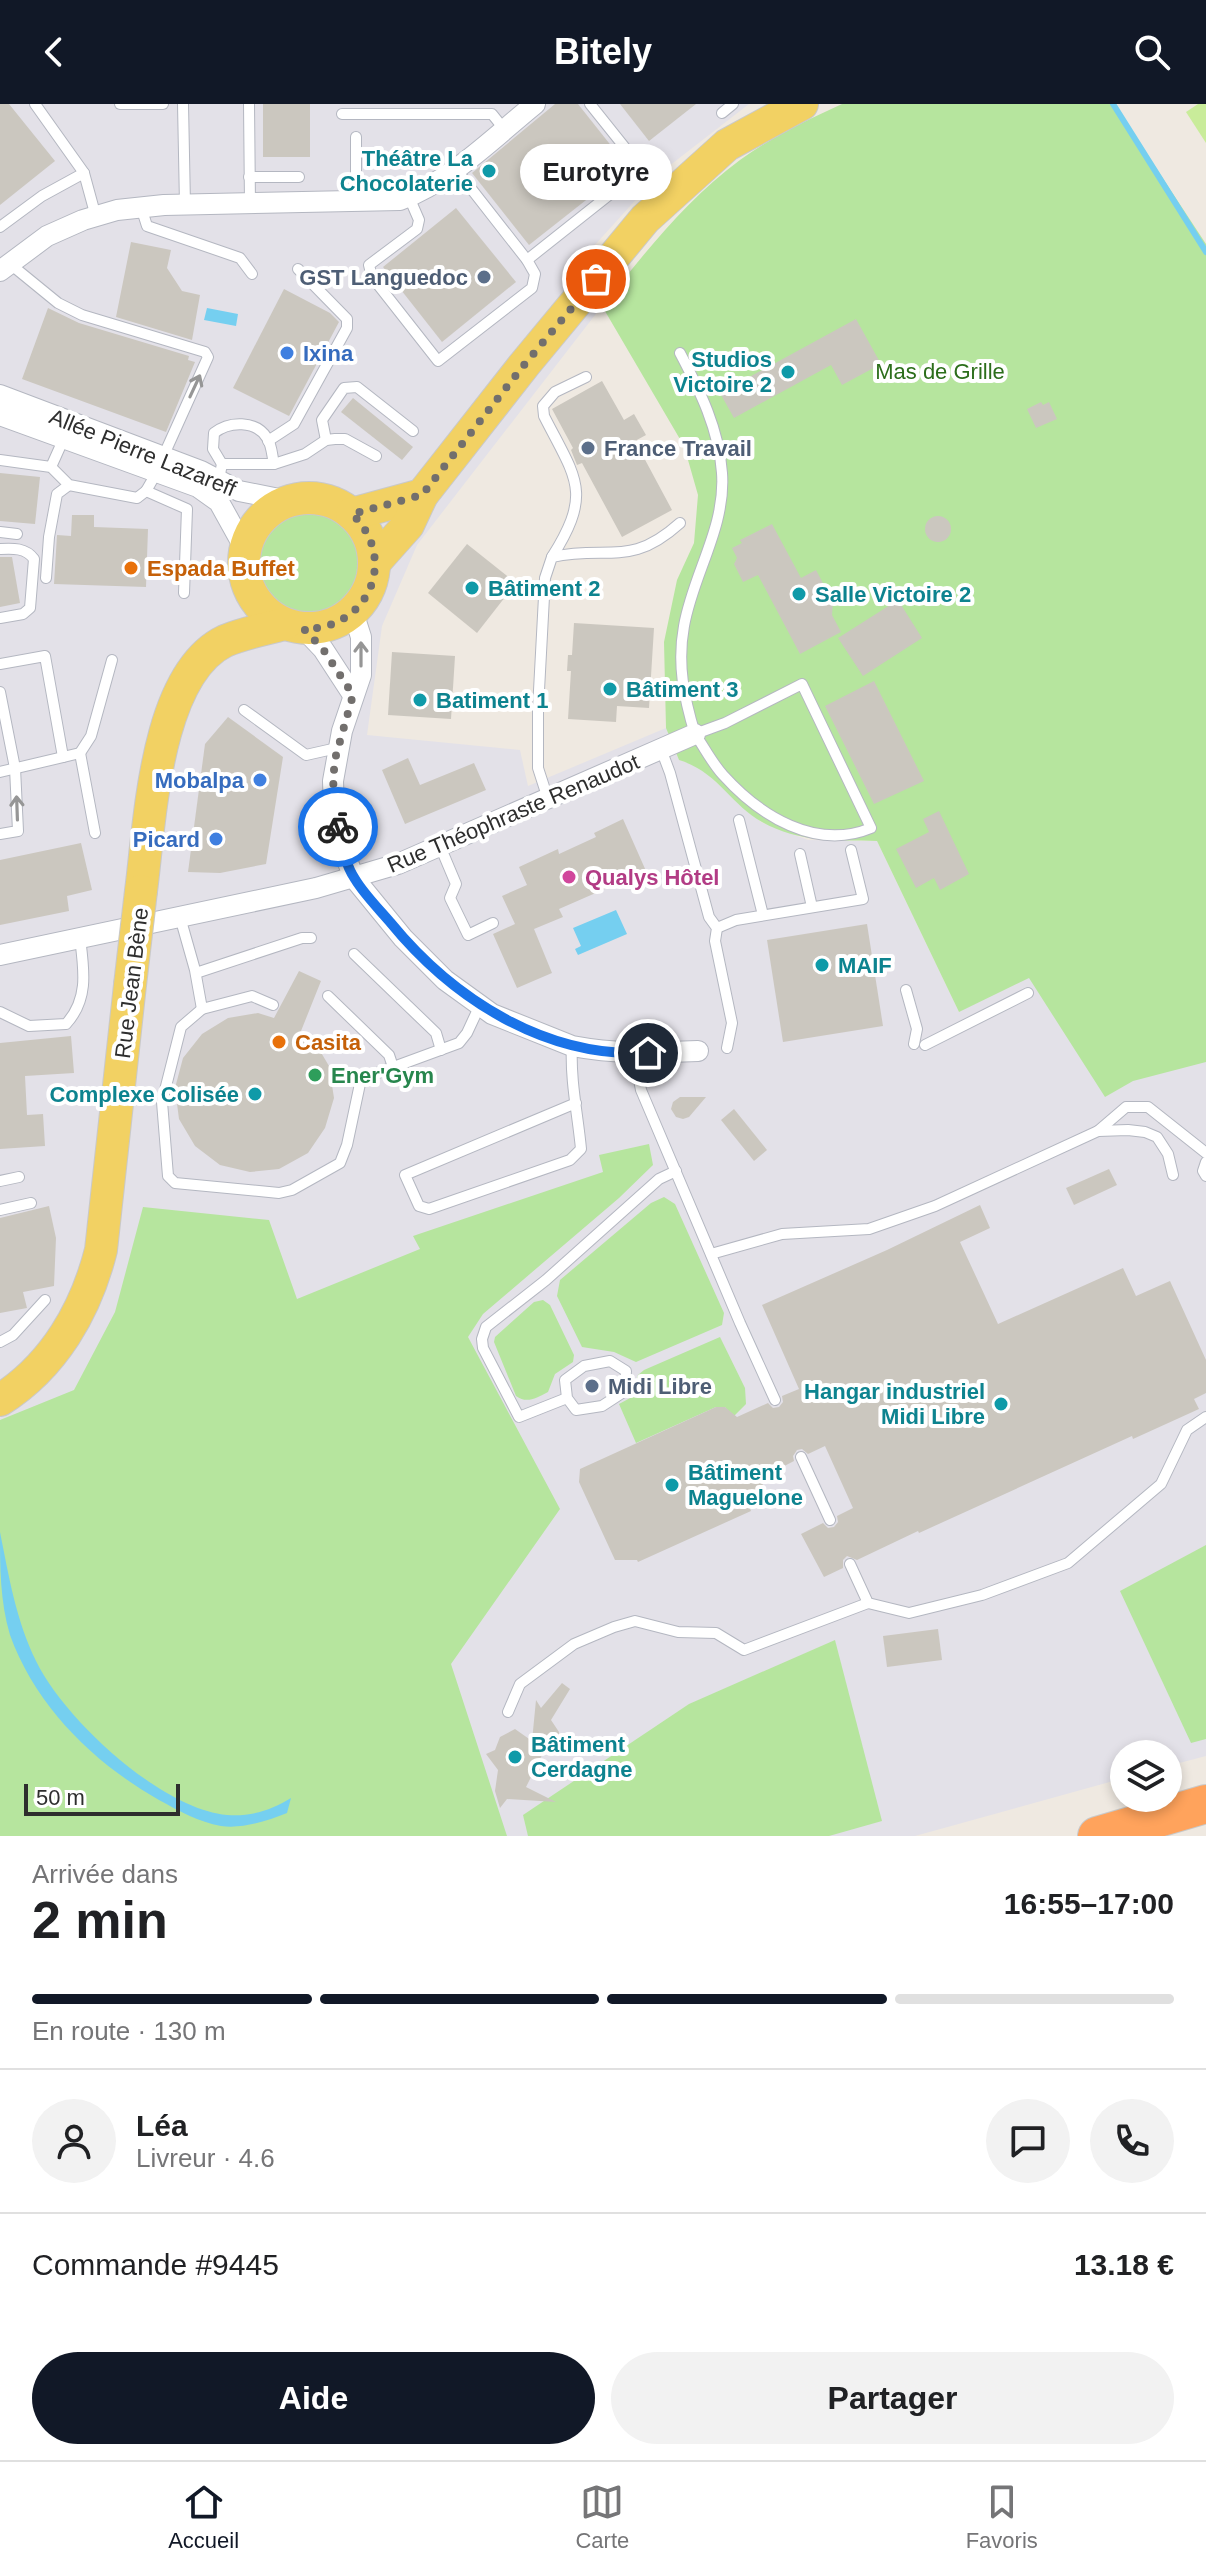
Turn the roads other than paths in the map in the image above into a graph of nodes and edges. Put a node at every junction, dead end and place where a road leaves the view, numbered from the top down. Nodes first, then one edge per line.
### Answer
1 (35, 104) edge
2 (120, 104) edge
3 (163, 104) edge
4 (183, 104) edge
5 (249, 104) edge
6 (535, 104) edge
7 (590, 104) edge
8 (733, 104) edge
9 (802, 104) edge
10 (372, 109) edge
11 (722, 113) dead end
12 (342, 114) dead end
13 (504, 129) junction
14 (356, 137) dead end
15 (455, 168) junction
16 (84, 173) junction
17 (249, 177) junction
18 (299, 177) dead end
19 (409, 197) junction
20 (356, 203) junction
21 (250, 204) junction
22 (185, 205) junction
23 (141, 207) junction
24 (96, 217) junction
25 (0, 227) edge
26 (527, 260) junction
27 (4, 267) edge
28 (298, 269) dead end
29 (252, 274) dead end
30 (680, 353) dead end
31 (586, 377) dead end
32 (0, 395) edge
33 (0, 415) edge
34 (413, 431) dead end
35 (64, 438) junction
36 (326, 440) junction
37 (268, 441) junction
38 (376, 456) dead end
39 (0, 460) edge
40 (274, 464) junction
41 (160, 465) junction
42 (51, 467) junction
43 (221, 472) junction
44 (69, 485) junction
45 (146, 491) junction
46 (422, 495) junction
47 (289, 501) junction
48 (352, 514) junction
49 (680, 523) dead end
50 (0, 532) edge
51 (17, 534) dead end
52 (0, 549) edge
53 (245, 549) junction
54 (552, 557) junction
55 (375, 562) junction
56 (46, 578) dead end
57 (247, 585) junction
58 (184, 593) dead end
59 (353, 612) junction
60 (0, 618) edge
61 (295, 626) junction
62 (223, 642) junction
63 (112, 660) dead end
64 (0, 664) edge
65 (0, 692) edge
66 (353, 695) junction
67 (244, 710) dead end
68 (695, 734) junction
69 (337, 748) junction
70 (661, 749) junction
71 (80, 753) junction
72 (63, 757) junction
73 (15, 768) junction
74 (0, 772) edge
75 (548, 799) junction
76 (739, 820) dead end
77 (95, 833) dead end
78 (0, 834) edge
79 (440, 846) junction
80 (851, 850) dead end
81 (800, 854) dead end
82 (354, 878) junction
83 (812, 907) junction
84 (763, 915) junction
85 (180, 917) junction
86 (493, 923) dead end
87 (717, 928) junction
88 (80, 938) junction
89 (311, 938) dead end
90 (354, 954) dead end
91 (0, 955) edge
92 (196, 973) junction
93 (906, 990) dead end
94 (1028, 993) dead end
95 (328, 996) dead end
96 (273, 1005) dead end
97 (480, 1005) junction
98 (202, 1009) junction
99 (0, 1012) edge
100 (572, 1046) junction
101 (727, 1048) dead end
102 (441, 1050) junction
103 (698, 1051) dead end
104 (634, 1054) junction
105 (393, 1067) junction
106 (576, 1103) junction
107 (1098, 1131) junction
108 (1206, 1153) edge
109 (1206, 1162) edge
110 (676, 1171) junction
111 (1173, 1175) dead end
112 (1206, 1176) edge
113 (19, 1177) dead end
114 (0, 1181) edge
115 (31, 1203) dead end
116 (0, 1210) edge
117 (711, 1254) junction
118 (45, 1300) dead end
119 (65, 1335) junction
120 (0, 1342) edge
121 (0, 1374) edge
122 (567, 1398) junction
123 (0, 1400) edge
124 (775, 1400) dead end
125 (1206, 1417) edge
126 (801, 1457) dead end
127 (830, 1520) dead end
128 (850, 1564) dead end
129 (868, 1603) junction
130 (508, 1712) dead end
131 (1206, 1804) edge
132 (1097, 1836) edge

1 - 16 lane
2 - 3 lane
4 - 22 lane
5 - 17 lane
6 - 13 street
7 - 26 lane
8 - 11 lane
9 - 46 main road
10 - 12 lane
10 - 13 lane
13 - 15 street
14 - 20 lane
15 - 19 street
15 - 26 lane
16 - 24 lane
16 - 25 lane
17 - 18 lane
17 - 21 lane
19 - 20 street
19 - 26 lane
20 - 21 street
21 - 22 street
22 - 23 street
23 - 24 street
23 - 29 lane
24 - 27 street
41 -> 27 lane
28 - 37 lane
30 - 68 lane
31 - 54 lane
32 - 41 street, Allée Pierre Lazareff
33 - 35 street, Allée Pierre Lazareff
34 - 36 lane
35 - 41 street, Allée Pierre Lazareff
35 - 42 lane
36 - 38 lane
36 - 40 lane
37 - 40 lane
37 - 43 lane
39 - 42 lane
40 - 43 lane
41 - 43 street, Allée Pierre Lazareff
41 - 45 lane
41 - 53 street, Allée Pierre Lazareff
42 - 44 lane
43 - 47 street, Allée Pierre Lazareff
44 - 45 lane
44 - 56 lane
45 - 58 lane
46 - 48 main road
46 - 55 main road
47 - 48 main road
47 - 53 main road
48 - 55 main road
49 - 54 lane
50 - 51 lane
52 - 60 lane
53 - 57 main road
54 - 75 lane
55 - 59 main road
57 - 61 main road
57 - 62 main road, Rue Jean Bène
59 - 61 main road
66 -> 59 street
61 - 62 main road, Rue Jean Bène
61 - 66 street
62 - 119 main road, Rue Jean Bène, bridge
63 - 71 lane
64 - 72 lane
65 - 73 lane
66 - 69 street
67 - 69 lane
68 - 68 lane
68 - 70 street, Rue Théophraste Renaudot
69 - 82 street
70 - 75 street, Rue Théophraste Renaudot
70 - 87 lane
71 - 72 lane
71 - 77 lane
72 - 73 lane
73 - 74 lane
78 -> 73 lane
75 - 79 street, Rue Théophraste Renaudot
76 - 84 lane
79 - 82 street, Rue Théophraste Renaudot
79 - 86 lane
80 - 83 lane
81 - 83 lane
82 - 85 street, Rue Théophraste Renaudot
82 - 97 street
83 - 84 lane
84 - 87 lane
85 - 88 street, Rue Théophraste Renaudot
85 - 92 lane
87 - 101 lane
88 - 91 street, Rue Théophraste Renaudot
88 - 99 lane
89 - 92 lane
90 - 102 lane
92 - 98 lane
93 - 94 lane
95 - 105 lane
96 - 98 lane
97 - 100 street
97 - 102 lane
98 - 105 lane
100 - 104 street
100 - 106 lane
102 - 105 lane
103 - 104 street
104 - 110 lane
106 - 106 lane
107 - 108 lane
107 - 111 lane
107 - 117 lane
109 - 112 lane
110 - 117 lane
110 - 122 lane
113 - 114 lane
115 - 116 lane
117 - 124 lane
118 - 120 lane
119 - 121 main road, Rue Jean Bène
119 - 123 main road, Rue Jean Bène
122 - 122 lane
125 - 129 lane
126 - 127 lane
128 - 129 lane
129 - 130 lane
131 - 132 highway

